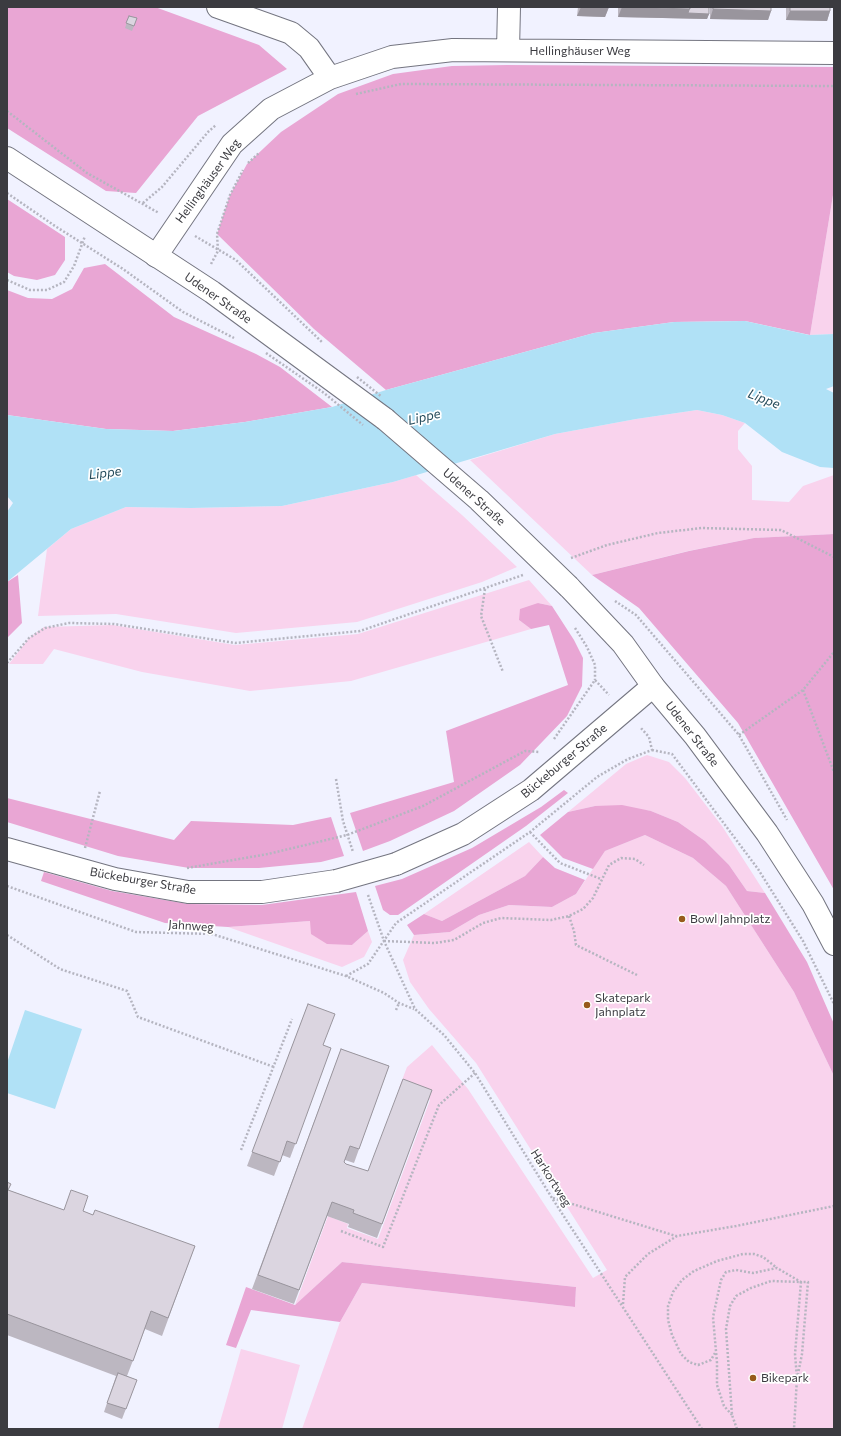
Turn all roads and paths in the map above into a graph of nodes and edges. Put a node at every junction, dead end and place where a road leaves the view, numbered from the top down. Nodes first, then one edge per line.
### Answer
1 (218, 7) edge
2 (509, 7) edge
3 (508, 50) junction
4 (834, 53) edge
5 (330, 78) junction
6 (834, 86) edge
7 (350, 94) dead end
8 (7, 112) edge
9 (264, 148) dead end
10 (7, 158) edge
11 (7, 193) edge
12 (143, 203) dead end
13 (94, 215) junction
14 (83, 242) junction
15 (156, 256) junction
16 (7, 280) edge
17 (236, 339) dead end
18 (325, 346) dead end
19 (260, 350) dead end
20 (266, 352) dead end
21 (352, 372) dead end
22 (357, 378) dead end
23 (834, 557) edge
24 (564, 560) dead end
25 (528, 573) dead end
26 (485, 589) junction
27 (610, 597) dead end
28 (574, 627) dead end
29 (834, 652) edge
30 (7, 663) edge
31 (503, 672) dead end
32 (595, 680) junction
33 (653, 686) junction
34 (803, 690) junction
35 (624, 711) junction
36 (551, 743) dead end
37 (652, 750) junction
38 (546, 753) dead end
39 (834, 772) edge
40 (100, 790) dead end
41 (530, 832) junction
42 (86, 845) dead end
43 (7, 849) edge
44 (644, 865) dead end
45 (182, 869) dead end
46 (601, 878) junction
47 (7, 886) edge
48 (569, 916) junction
49 (7, 935) edge
50 (384, 941) junction
51 (834, 944) edge
52 (637, 975) dead end
53 (346, 976) junction
54 (399, 1003) junction
55 (834, 1004) edge
56 (415, 1009) junction
57 (396, 1010) dead end
58 (292, 1019) dead end
59 (274, 1067) junction
60 (475, 1073) junction
61 (241, 1150) dead end
62 (552, 1198) junction
63 (834, 1206) edge
64 (341, 1231) dead end
65 (677, 1236) junction
66 (777, 1268) junction
67 (800, 1282) junction
68 (622, 1305) junction
69 (715, 1352) junction
70 (797, 1378) junction
71 (732, 1415) junction
72 (702, 1429) edge
73 (737, 1429) edge
74 (794, 1429) edge

1 - 5 street
2 - 3 street
3 - 4 street, Hellinghäuser Weg
3 - 5 street, Hellinghäuser Weg
5 - 15 street, Hellinghäuser Weg
6 - 7 path
8 - 12 path
9 - 18 path
10 - 13 street, Udener Straße
11 - 14 path
13 - 14 path
13 - 15 street, Udener Straße
14 - 16 path
14 - 17 path
15 - 33 street, Udener Straße, bridge
19 - 20 path
21 - 22 path
23 - 24 path
25 - 26 path
26 - 30 path
26 - 31 path
27 - 34 path
28 - 32 path
29 - 34 path
32 - 35 path
32 - 36 path
33 - 35 street, Bückeburger Straße
33 - 51 street, Udener Straße
34 - 39 path
35 - 37 path
35 - 43 street, Bückeburger Straße, bridge
37 - 41 path
37 - 55 path
38 - 45 path
40 - 42 path
41 - 46 path
41 - 50 path
44 - 46 path
46 - 48 path
47 - 53 path, Jahnweg
48 - 50 path
48 - 52 path
49 - 59 path
50 - 53 path
50 - 56 path, Harkortweg
53 - 54 path, Jahnweg
54 - 56 path, Jahnweg
54 - 57 path
56 - 60 path, Harkortweg
58 - 59 path
59 - 61 path
60 - 62 path, Harkortweg
60 - 64 path
62 - 65 path
62 - 68 path, Harkortweg
63 - 65 path
65 - 68 path
66 - 67 path
66 - 69 path
66 - 69 path
67 - 70 path
67 - 70 path
67 - 71 path
68 - 72 path, Harkortweg
69 - 71 path
70 - 74 path
71 - 73 path

